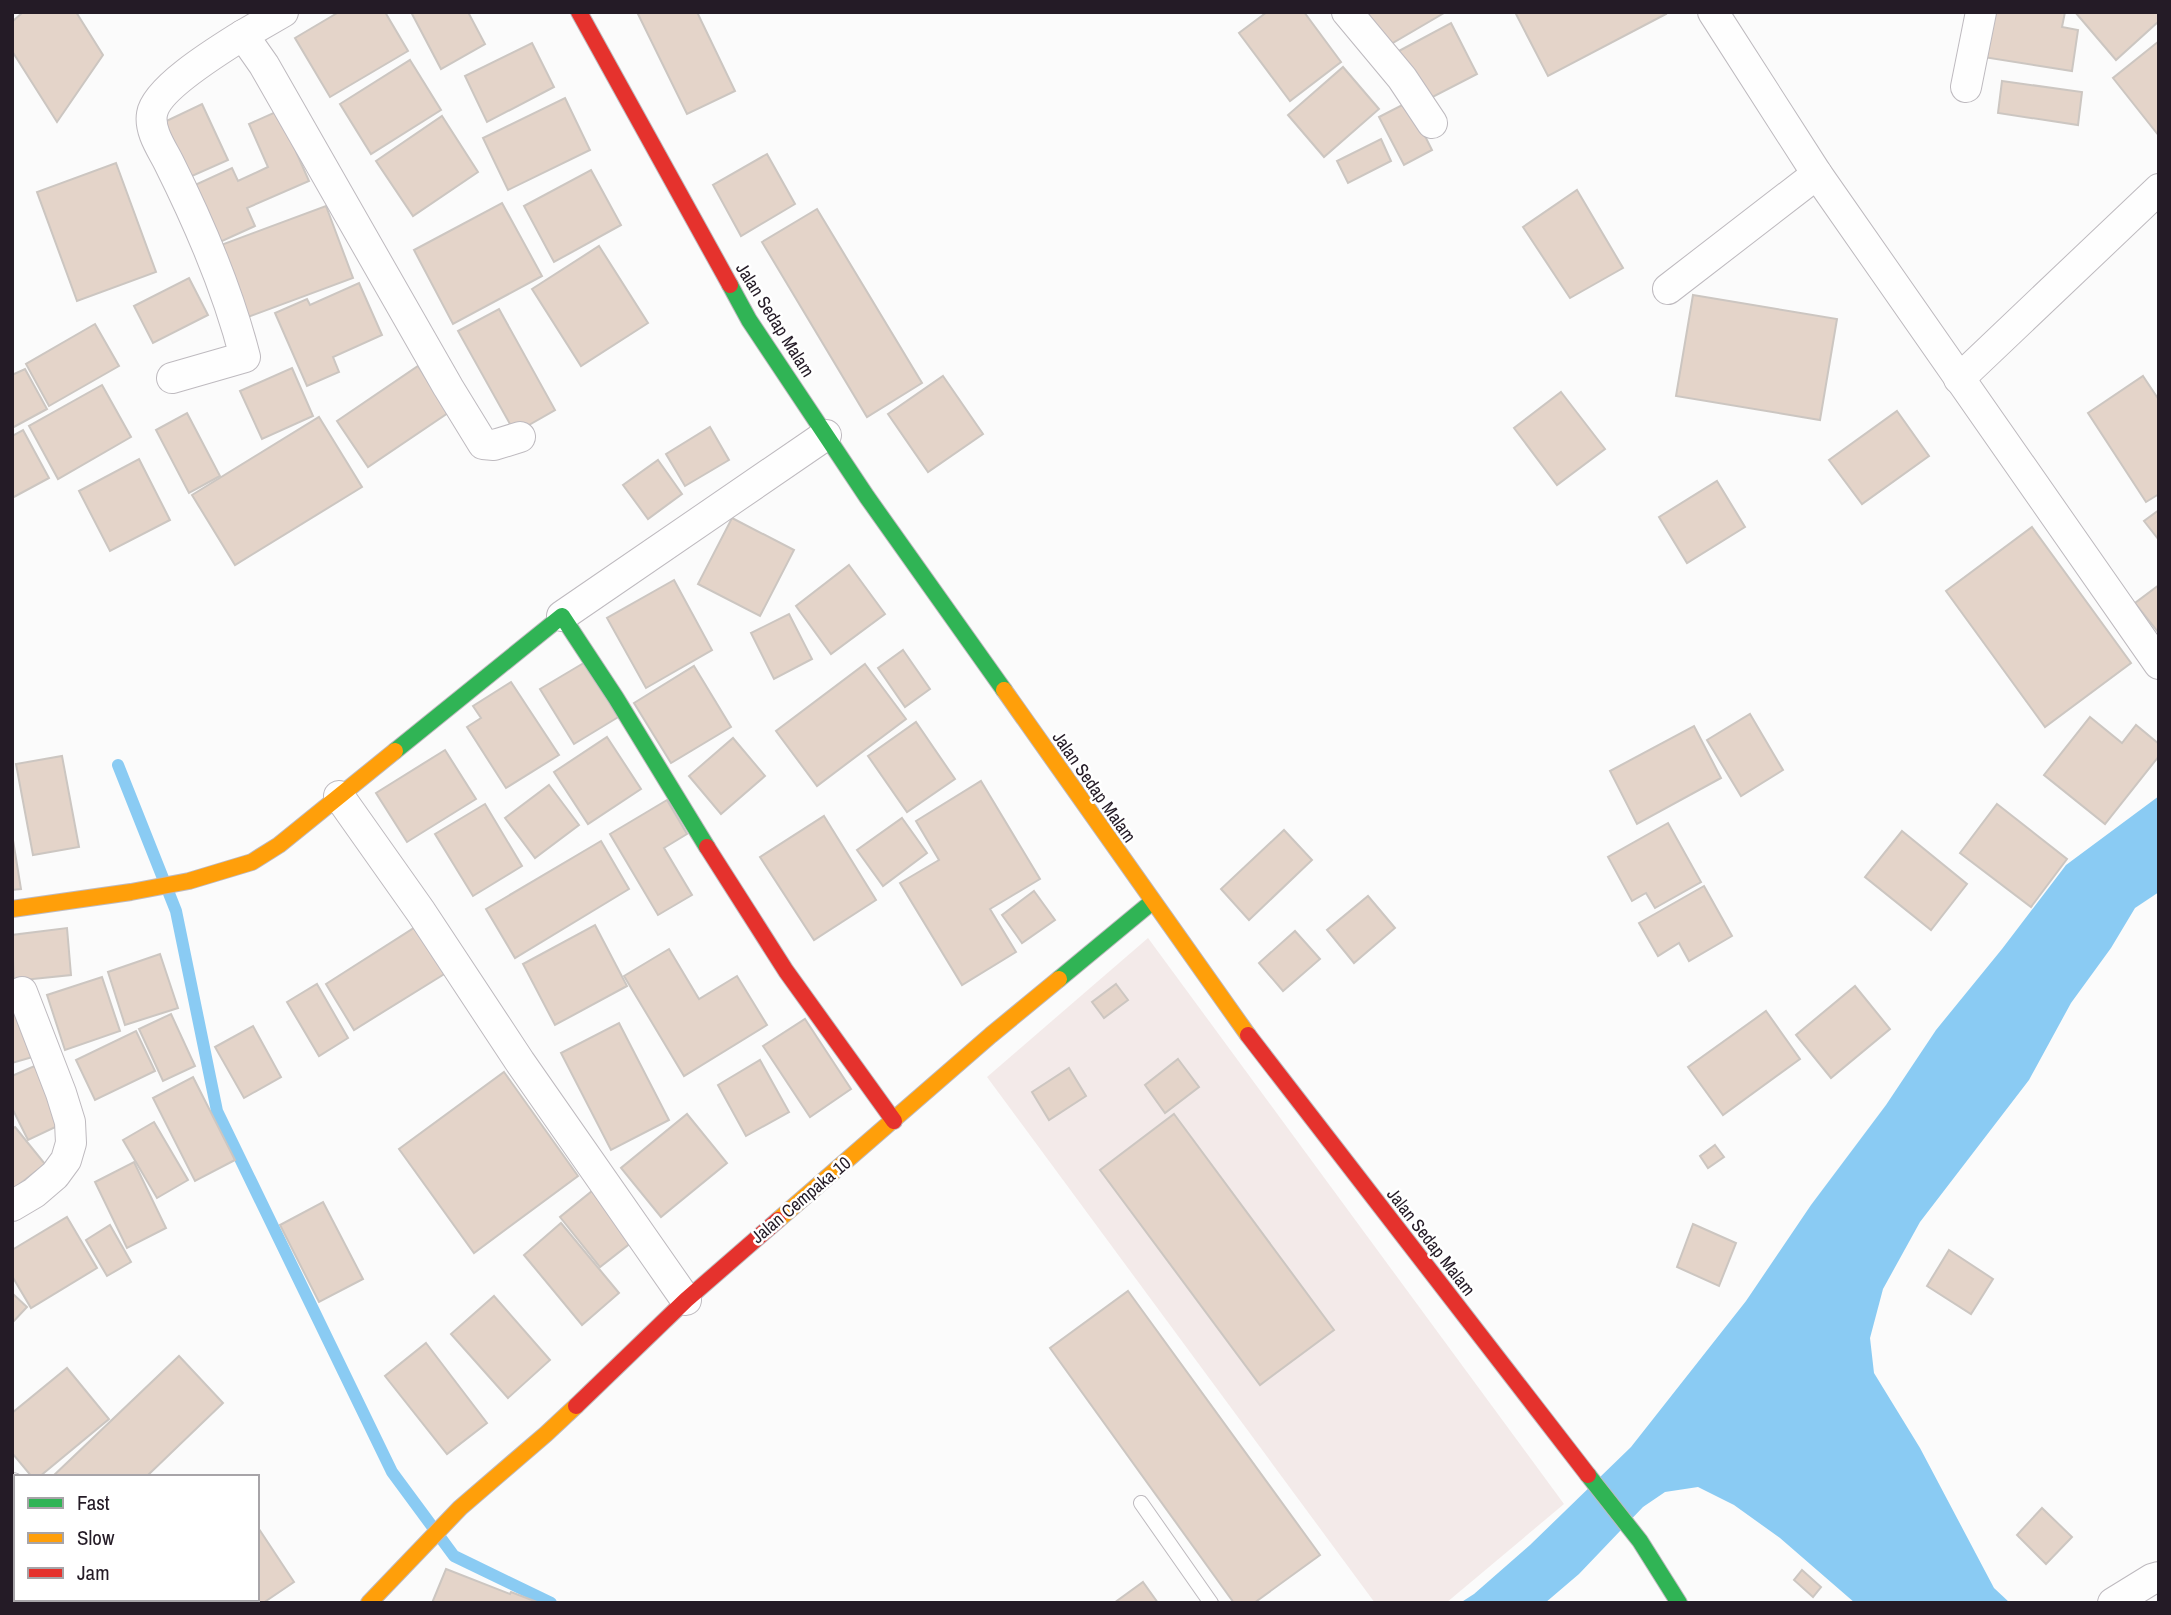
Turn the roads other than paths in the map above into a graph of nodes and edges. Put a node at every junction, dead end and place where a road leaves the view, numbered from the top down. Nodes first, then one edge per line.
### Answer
1 (283, 12) edge
2 (579, 12) edge
3 (1347, 12) edge
4 (1713, 12) edge
5 (1981, 12) edge
6 (243, 35) junction
7 (1966, 87) dead end
8 (1432, 123) dead end
9 (1817, 174) junction
10 (2159, 189) edge
11 (1668, 289) dead end
12 (172, 378) dead end
13 (1959, 379) junction
14 (826, 435) junction
15 (520, 437) dead end
16 (562, 616) junction
17 (2159, 664) edge
18 (340, 796) junction
19 (1152, 902) junction
20 (12, 908) edge
21 (22, 992) dead end
22 (894, 1121) junction
23 (12, 1206) edge
24 (686, 1300) junction
25 (1141, 1503) dead end
26 (2159, 1577) edge
27 (369, 1603) edge
28 (1210, 1603) edge
29 (1679, 1603) edge
30 (2113, 1603) edge

1 - 6 street
2 - 14 street, Jalan Sedap Malam
3 - 8 street
4 - 9 street
5 - 7 street
6 - 12 street
6 - 15 street
9 - 11 street
9 - 13 street
10 - 13 street
13 - 17 street
14 - 16 street
14 - 19 street, Jalan Sedap Malam
16 - 18 street
16 - 22 street
18 - 20 street
18 - 24 street
19 - 22 street, Jalan Cempaka 10
19 - 29 street, Jalan Sedap Malam
21 - 23 street
22 - 24 street, Jalan Cempaka 10
24 - 27 street, Jalan Cempaka 10
25 - 28 lane
26 - 30 street

